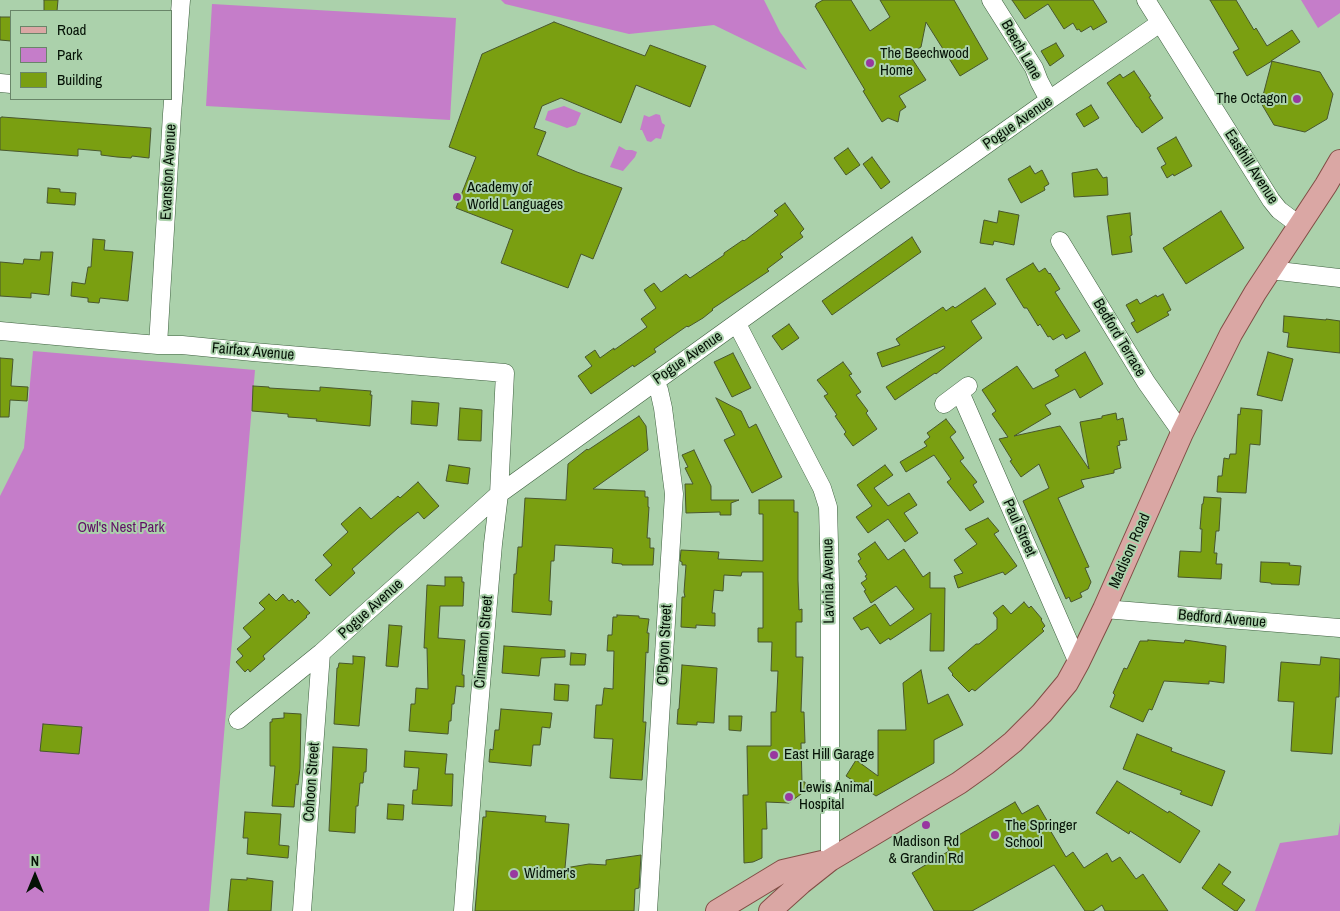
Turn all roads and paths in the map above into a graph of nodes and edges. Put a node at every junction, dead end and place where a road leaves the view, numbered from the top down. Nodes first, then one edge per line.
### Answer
1 (181, 0) edge
2 (991, 0) edge
3 (1146, 0) edge
4 (1160, 23) junction
5 (172, 98) edge
6 (172, 100) edge
7 (1049, 100) junction
8 (1340, 161) edge
9 (1300, 225) junction
10 (1060, 241) dead end
11 (1270, 270) junction
12 (1340, 278) edge
13 (737, 324) junction
14 (0, 330) edge
15 (158, 345) junction
16 (505, 373) joint
17 (655, 382) junction
18 (944, 404) dead end
19 (1182, 433) junction
20 (498, 494) junction
21 (1104, 609) junction
22 (1340, 628) edge
23 (321, 653) junction
24 (1078, 663) junction
25 (238, 720) dead end
26 (830, 860) junction
27 (302, 911) edge
28 (463, 911) edge
29 (648, 911) edge
30 (717, 911) edge
31 (770, 911) edge

1 - 5 street, Evanston Avenue
2 - 7 street, Beech Lane
3 - 4 street, Easthill Avenue
4 - 7 street, Pogue Avenue
4 - 9 street, Easthill Avenue
6 - 15 street, Evanston Avenue
7 - 13 street, Pogue Avenue
8 - 9 main road, Madison Road
9 - 11 main road, Madison Road
10 - 19 street, Bedford Terrace
11 - 12 street
11 - 19 main road, Madison Road
13 - 17 street, Pogue Avenue
13 - 26 street, Lavinia Avenue
14 - 15 street, Fairfax Avenue
15 - 16 street, Fairfax Avenue
16 - 20 street, Cinnamon Street
17 - 20 street, Pogue Avenue
17 - 29 street, O’Bryon Street
18 - 24 street, Paul Street
19 - 21 main road, Madison Road
20 - 23 street, Pogue Avenue
20 - 28 street, Cinnamon Street
21 - 22 street, Bedford Avenue
21 - 24 main road, Madison Road
23 - 25 street, Pogue Avenue
23 - 27 street, Cohoon Street
24 - 26 main road, Madison Road
26 - 30 main road, Madison Road
26 - 31 main road, Madison Road

